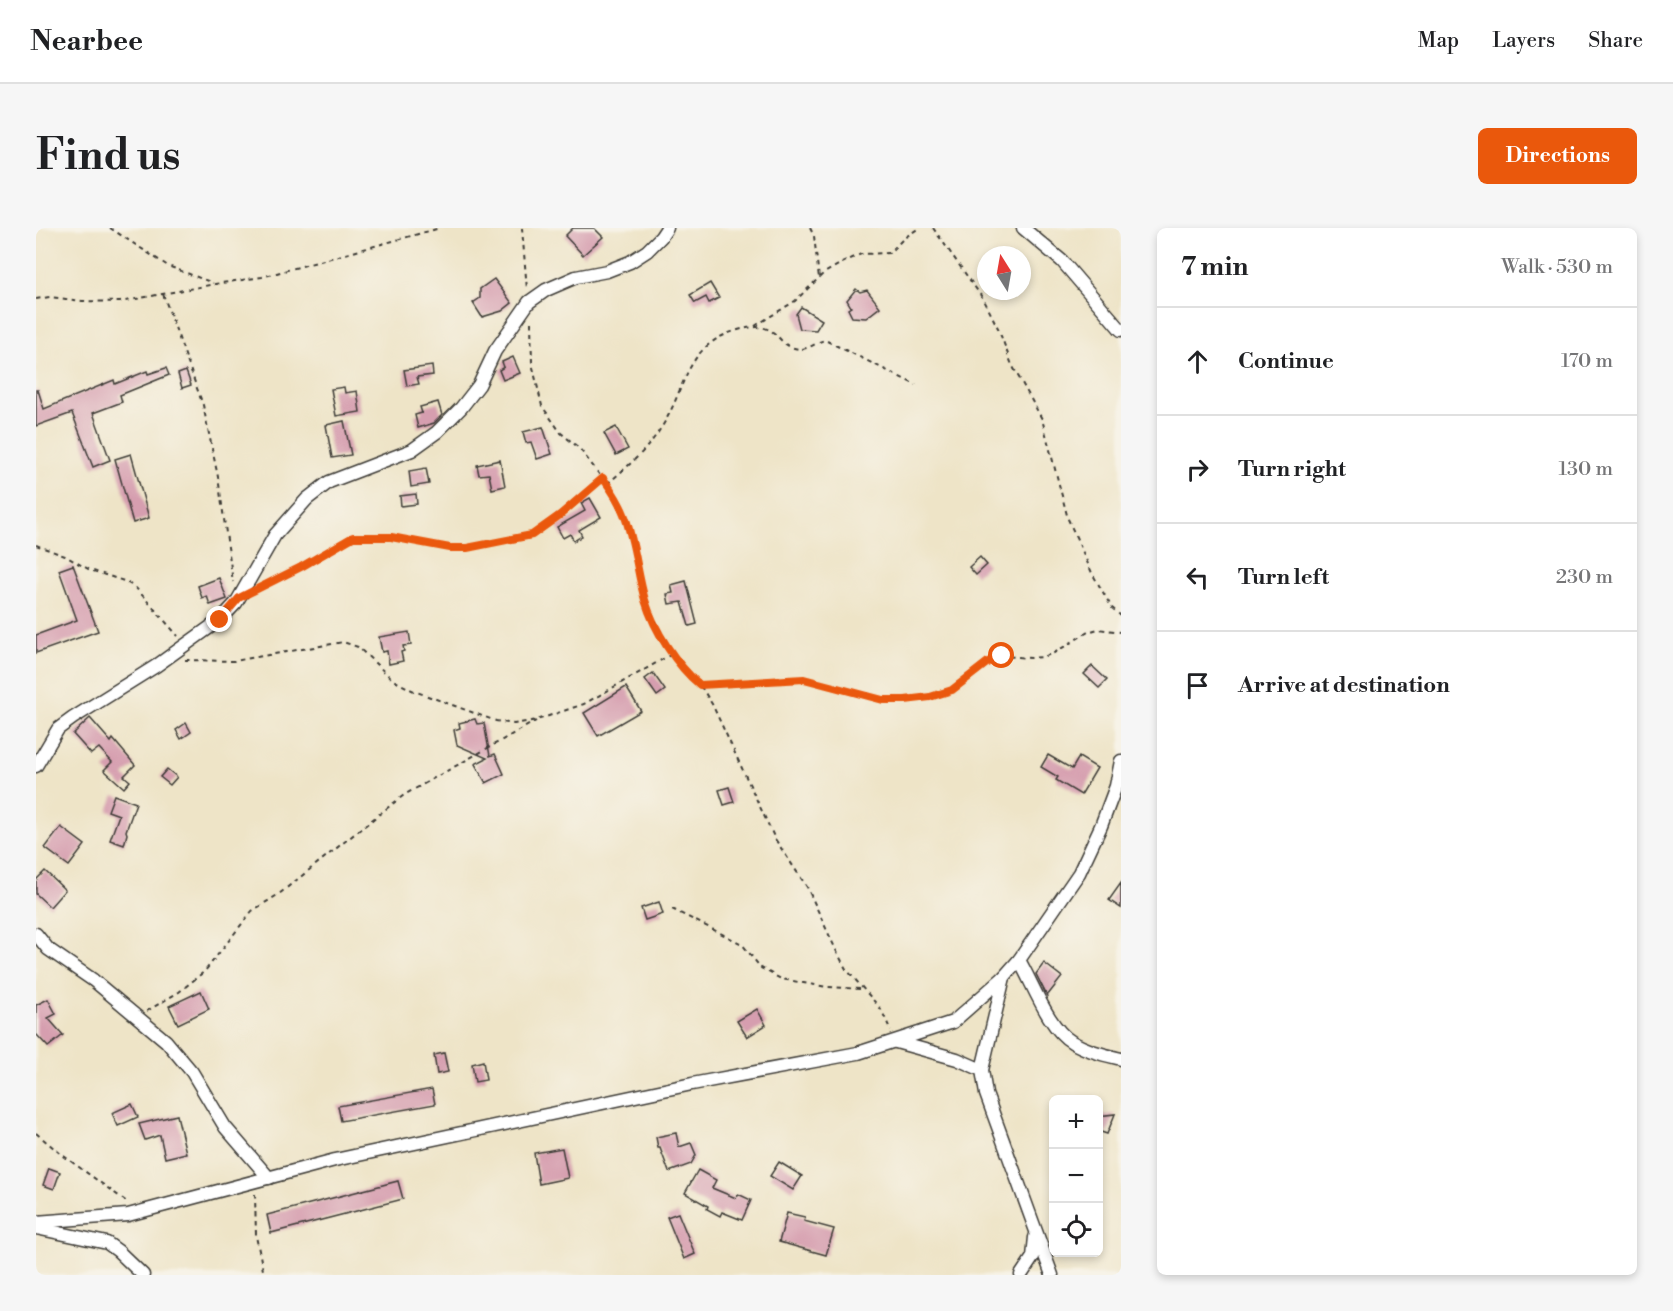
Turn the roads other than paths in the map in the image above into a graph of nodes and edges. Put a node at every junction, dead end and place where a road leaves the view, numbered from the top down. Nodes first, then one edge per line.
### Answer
1 (667, 228) edge
2 (1023, 228) edge
3 (1121, 330) edge
4 (1121, 761) edge
5 (36, 766) edge
6 (36, 934) edge
7 (36, 944) edge
8 (48, 949) junction
9 (1019, 960) junction
10 (1004, 977) junction
11 (896, 1042) junction
12 (1121, 1059) edge
13 (982, 1070) junction
14 (268, 1178) junction
15 (36, 1222) edge
16 (36, 1228) edge
17 (1035, 1233) junction
18 (143, 1275) edge
19 (1022, 1275) edge
20 (1052, 1275) edge

1 - 5 street
2 - 3 street
4 - 9 street
6 - 8 street
7 - 8 street
8 - 14 street
9 - 10 street
9 - 12 street
10 - 11 street
10 - 13 street
11 - 13 street
11 - 14 street
13 - 17 street
14 - 15 street
16 - 18 street
17 - 19 street
17 - 20 street

